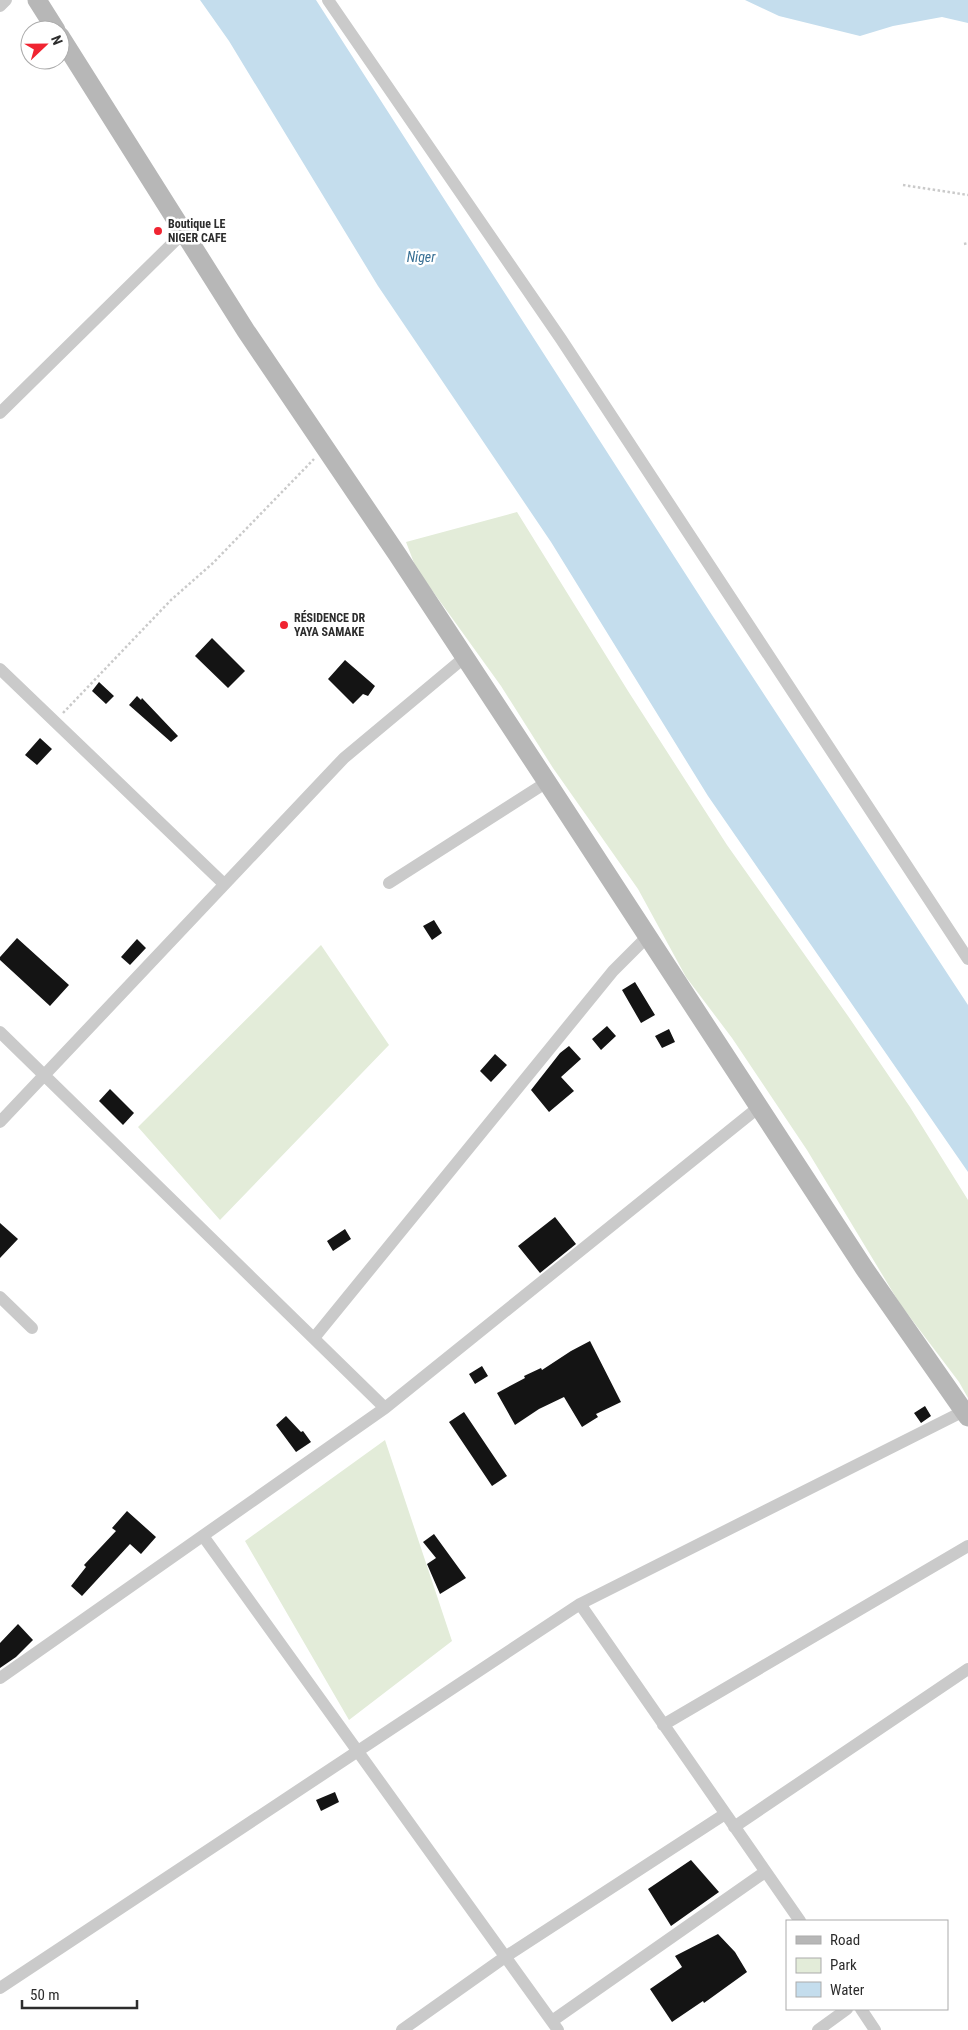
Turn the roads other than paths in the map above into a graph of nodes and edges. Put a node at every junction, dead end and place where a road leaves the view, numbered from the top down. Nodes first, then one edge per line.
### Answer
1 (6, 0) edge
2 (38, 0) edge
3 (328, 0) edge
4 (0, 6) edge
5 (50, 20) edge
6 (70, 52) edge
7 (183, 233) junction
8 (0, 413) edge
9 (465, 658) junction
10 (0, 669) edge
11 (547, 782) junction
12 (389, 883) dead end
13 (224, 884) junction
14 (648, 936) junction
15 (968, 959) edge
16 (0, 1032) edge
17 (44, 1075) junction
18 (759, 1107) junction
19 (0, 1122) edge
20 (0, 1297) edge
21 (32, 1328) dead end
22 (314, 1338) junction
23 (385, 1408) junction
24 (966, 1414) edge
25 (203, 1536) junction
26 (968, 1546) edge
27 (580, 1604) junction
28 (968, 1669) edge
29 (0, 1678) edge
30 (663, 1726) junction
31 (358, 1752) junction
32 (726, 1814) junction
33 (734, 1828) junction
34 (765, 1872) junction
35 (799, 1920) edge
36 (505, 1957) junction
37 (0, 1988) edge
38 (846, 2010) edge
39 (862, 2010) edge
40 (555, 2026) edge
41 (402, 2030) edge
42 (818, 2030) edge
43 (876, 2030) edge

1 - 4 street
2 - 5 main road
3 - 15 street
6 - 7 main road
7 - 8 street
7 - 9 main road
9 - 11 main road
9 - 13 street
10 - 13 street
11 - 12 street
11 - 14 main road
13 - 17 street
14 - 18 main road
14 - 22 street
16 - 17 street
17 - 19 street
17 - 22 street
18 - 23 street
18 - 24 main road
20 - 21 street
22 - 23 street
23 - 25 street
24 - 27 street
25 - 29 street
25 - 31 street
26 - 30 street
27 - 30 street
27 - 31 street
28 - 33 street
30 - 32 street
31 - 36 street
31 - 37 street
32 - 33 street
32 - 36 street
33 - 34 street
34 - 35 street
34 - 40 street
36 - 40 street
36 - 41 street
38 - 42 street
39 - 43 street

